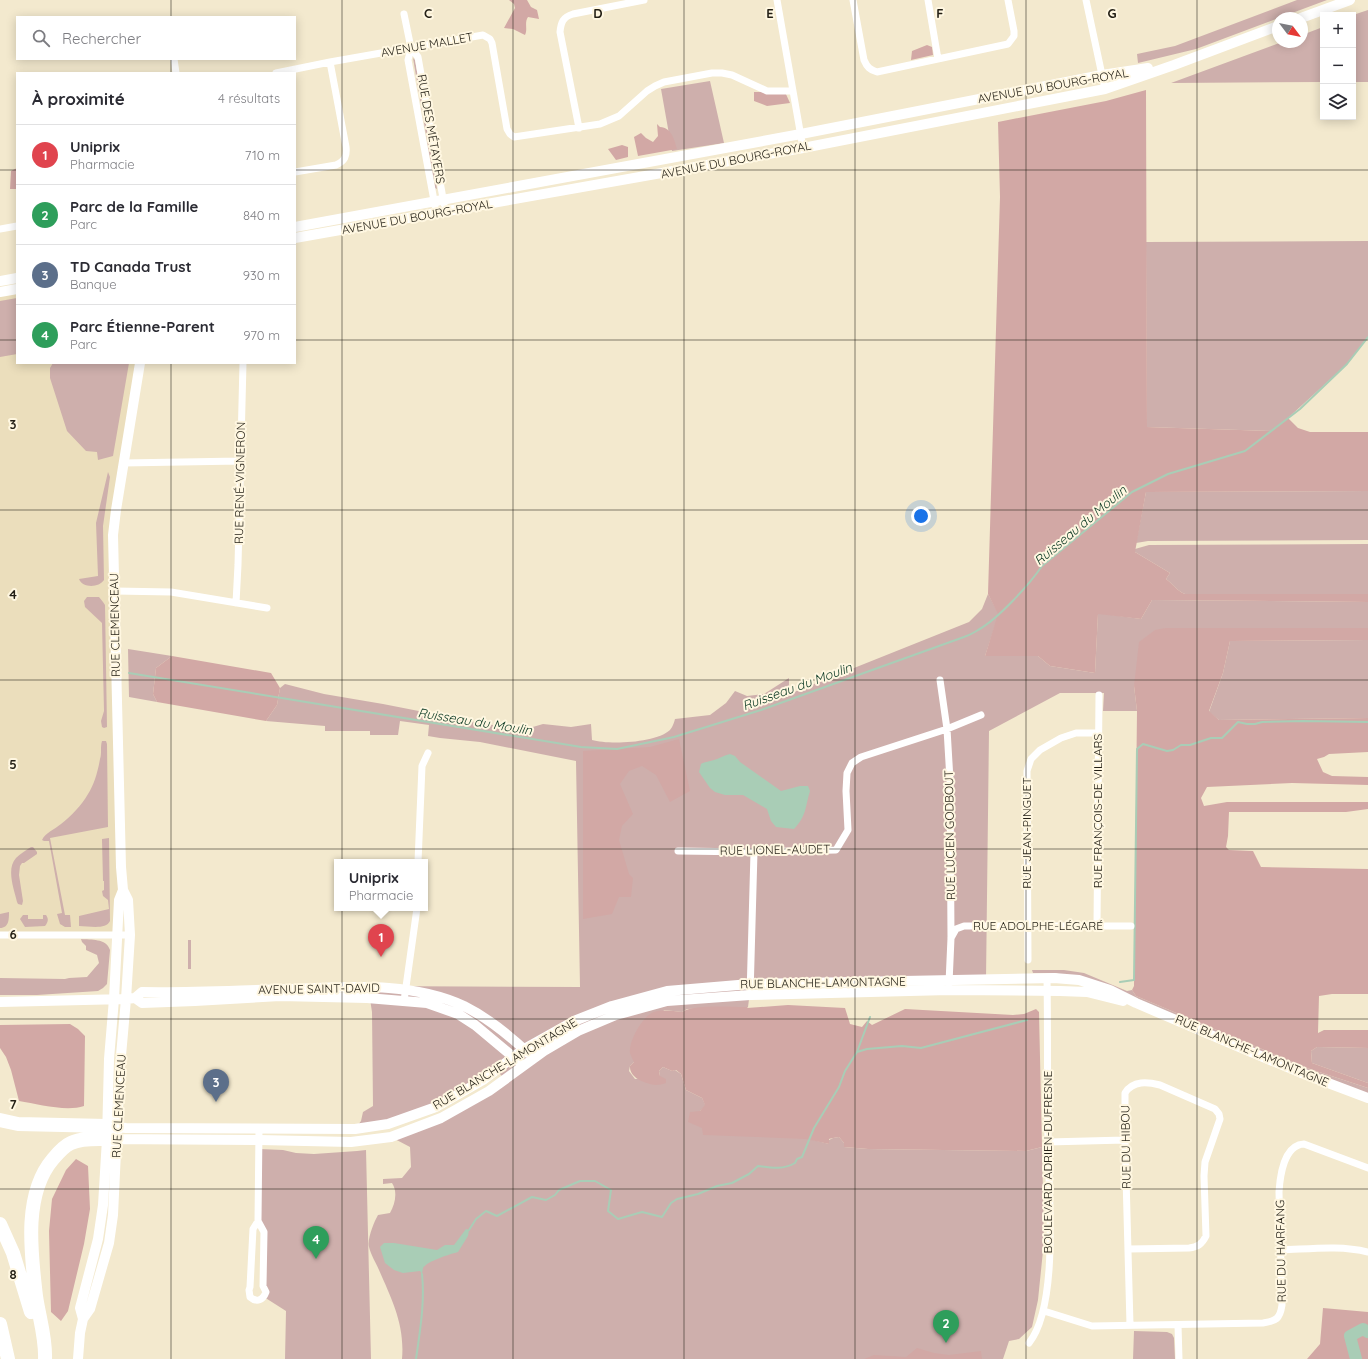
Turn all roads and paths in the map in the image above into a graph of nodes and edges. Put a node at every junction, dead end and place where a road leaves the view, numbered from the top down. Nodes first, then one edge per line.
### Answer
1 (644, 0) edge
2 (776, 0) edge
3 (854, 0) edge
4 (928, 0) edge
5 (1008, 0) edge
6 (1086, 0) edge
7 (1350, 0) edge
8 (404, 14) dead end
9 (1308, 15) edge
10 (1272, 28) edge
11 (411, 48) junction
12 (938, 59) junction
13 (174, 60) edge
14 (330, 62) junction
15 (1174, 65) junction
16 (176, 72) edge
17 (281, 72) edge
18 (1102, 75) junction
19 (1104, 88) junction
20 (793, 91) junction
21 (579, 128) junction
22 (801, 134) junction
23 (803, 148) junction
24 (296, 172) edge
25 (439, 200) junction
26 (441, 213) junction
27 (16, 226) edge
28 (296, 227) edge
29 (0, 229) edge
30 (296, 238) edge
31 (16, 278) edge
32 (0, 281) edge
33 (16, 289) edge
34 (0, 292) edge
35 (140, 364) edge
36 (243, 364) edge
37 (240, 462) junction
38 (123, 463) junction
39 (115, 591) junction
40 (236, 603) junction
41 (267, 608) dead end
42 (940, 680) dead end
43 (1099, 695) dead end
44 (981, 715) dead end
45 (947, 729) junction
46 (1098, 733) junction
47 (428, 754) dead end
48 (678, 851) dead end
49 (754, 852) junction
50 (418, 859) edge
51 (123, 890) junction
52 (417, 911) edge
53 (1097, 926) junction
54 (1131, 926) dead end
55 (1027, 927) junction
56 (0, 935) edge
57 (117, 935) junction
58 (130, 935) junction
59 (950, 938) junction
60 (1028, 960) dead end
61 (1048, 978) junction
62 (750, 984) junction
63 (949, 985) junction
64 (405, 990) junction
65 (1048, 991) junction
66 (750, 995) junction
67 (131, 998) junction
68 (114, 999) junction
69 (404, 1001) junction
70 (0, 1002) edge
71 (1136, 1003) junction
72 (524, 1049) junction
73 (514, 1057) junction
74 (533, 1058) junction
75 (522, 1065) junction
76 (1368, 1098) edge
77 (0, 1120) edge
78 (259, 1128) junction
79 (112, 1133) junction
80 (259, 1140) junction
81 (1125, 1140) junction
82 (1048, 1142) junction
83 (1368, 1168) edge
84 (258, 1221) junction
85 (0, 1224) edge
86 (1129, 1249) junction
87 (1281, 1250) junction
88 (1368, 1252) edge
89 (1044, 1311) junction
90 (1130, 1325) junction
91 (1178, 1325) junction
92 (1, 1330) edge
93 (1029, 1343) dead end
94 (8, 1359) edge
95 (44, 1359) edge
96 (78, 1359) edge
97 (1178, 1359) edge

1 - 21 street
2 - 20 street
3 - 12 street
4 - 12 street
5 - 12 street
6 - 18 street
7 - 9 street
8 - 11 street, RUE DES MÉTAYERS
10 - 15 street, AVENUE DU BOURG-ROYAL
11 - 14 street, AVENUE MALLET
11 - 21 street, AVENUE MALLET
11 - 25 street, RUE DES MÉTAYERS
13 - 16 street
14 - 17 street, AVENUE MALLET
14 - 24 street
15 - 18 street, AVENUE DU BOURG-ROYAL
15 - 19 street, AVENUE DU BOURG-ROYAL
18 - 19 street
18 - 22 street, AVENUE DU BOURG-ROYAL
19 - 23 street, AVENUE DU BOURG-ROYAL
20 - 21 street, AVENUE MALLET
20 - 22 street
22 - 23 street
22 - 25 street, AVENUE DU BOURG-ROYAL
23 - 26 street, AVENUE DU BOURG-ROYAL
25 - 26 street, RUE DES MÉTAYERS
25 - 28 street, AVENUE DU BOURG-ROYAL
26 - 30 street, AVENUE DU BOURG-ROYAL
27 - 29 street
31 - 32 street
33 - 34 street
35 - 38 street, RUE CLEMENCEAU
36 - 37 street, RUE RENÉ-VIGNERON
37 - 38 street
37 - 40 street, RUE RENÉ-VIGNERON
38 - 39 street, RUE CLEMENCEAU
39 - 40 street
39 - 51 street, RUE CLEMENCEAU
40 - 41 street
42 - 45 street, RUE LUCIEN GODBOUT
43 - 46 street, RUE FRANÇOIS-DE VILLARS
44 - 45 street, RUE LIONEL-AUDET
45 - 49 street, RUE LIONEL-AUDET
45 - 59 street, RUE LUCIEN GODBOUT
46 - 53 street, RUE FRANÇOIS-DE VILLARS
46 - 55 street, RUE JEAN-PINGUET
47 - 50 street
48 - 49 street, RUE LIONEL-AUDET
49 - 62 street
51 - 57 street, RUE CLEMENCEAU
51 - 58 street, RUE CLEMENCEAU
52 - 64 street
53 - 54 street, RUE ADOLPHE-LÉGARÉ
53 - 55 street, RUE ADOLPHE-LÉGARÉ
55 - 59 street, RUE ADOLPHE-LÉGARÉ
55 - 60 street, RUE JEAN-PINGUET
56 - 57 street
57 - 58 street
57 - 68 street, RUE CLEMENCEAU
58 - 67 street, RUE CLEMENCEAU
59 - 63 street, RUE LUCIEN GODBOUT
61 - 63 street, RUE BLANCHE-LAMONTAGNE
61 - 65 street, BOULEVARD ADRIEN-DUFRESNE
61 - 71 street, RUE BLANCHE-LAMONTAGNE
62 - 63 street, RUE BLANCHE-LAMONTAGNE
62 - 66 street
62 - 72 street, RUE BLANCHE-LAMONTAGNE
63 - 65 street, RUE BLANCHE-LAMONTAGNE
63 - 66 street, RUE BLANCHE-LAMONTAGNE
64 - 67 street, AVENUE SAINT-DAVID
64 - 69 street
64 - 72 street, AVENUE SAINT-DAVID
65 - 71 street, RUE BLANCHE-LAMONTAGNE
65 - 82 street, BOULEVARD ADRIEN-DUFRESNE
66 - 74 street, RUE BLANCHE-LAMONTAGNE
67 - 68 street, AVENUE SAINT-DAVID
67 - 69 street, AVENUE SAINT-DAVID
67 - 79 street, RUE CLEMENCEAU
68 - 70 street, AVENUE SAINT-DAVID
68 - 79 street, RUE CLEMENCEAU
69 - 73 street, AVENUE SAINT-DAVID
71 - 76 street, RUE BLANCHE-LAMONTAGNE
72 - 73 street, RUE BLANCHE-LAMONTAGNE
72 - 74 street, AVENUE SAINT-DAVID
73 - 75 street, AVENUE SAINT-DAVID
73 - 78 street, RUE BLANCHE-LAMONTAGNE
74 - 75 street, RUE BLANCHE-LAMONTAGNE
75 - 80 street, RUE BLANCHE-LAMONTAGNE
77 - 79 highway
78 - 79 street, RUE BLANCHE-LAMONTAGNE
78 - 80 street
79 - 80 street, RUE BLANCHE-LAMONTAGNE
79 - 95 highway
79 - 96 street, RUE CLEMENCEAU
80 - 84 street
81 - 82 street
81 - 86 street, RUE DU HIBOU
81 - 86 street, RUE DU HIBOU
82 - 89 street, BOULEVARD ADRIEN-DUFRESNE
83 - 87 street, RUE DU HARFANG
84 - 84 street
85 - 95 highway
86 - 90 street, RUE DU HIBOU
87 - 88 street
87 - 91 street, RUE DU HARFANG
89 - 90 street, RUE DU HARFANG
89 - 93 street, BOULEVARD ADRIEN-DUFRESNE
90 - 91 street, RUE DU HARFANG
91 - 97 street
92 - 94 highway

